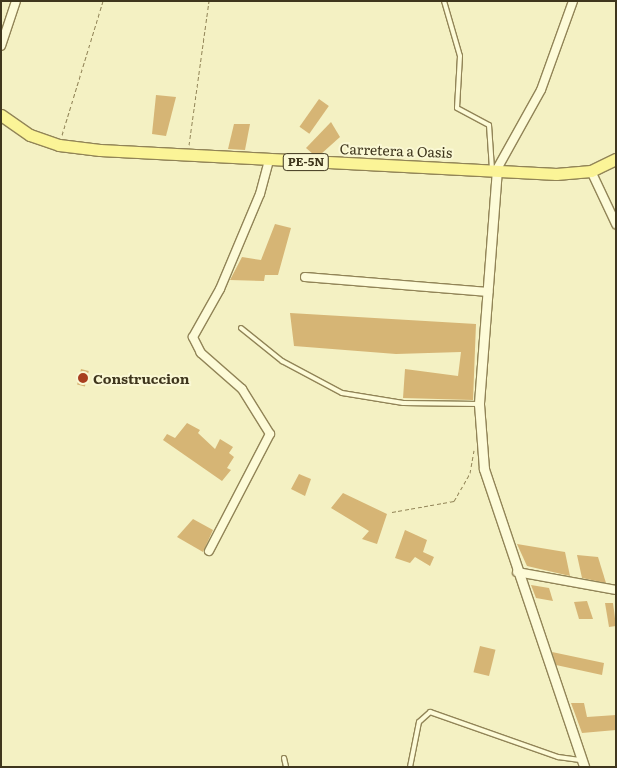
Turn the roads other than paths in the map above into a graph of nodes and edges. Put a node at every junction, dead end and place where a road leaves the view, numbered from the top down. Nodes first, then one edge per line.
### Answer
1 (16, 1) edge
2 (444, 1) edge
3 (573, 1) edge
4 (1, 46) edge
5 (1, 115) edge
6 (616, 160) edge
7 (269, 161) junction
8 (495, 169) junction
9 (591, 170) junction
10 (616, 224) edge
11 (305, 276) dead end
12 (488, 292) junction
13 (241, 328) dead end
14 (479, 404) junction
15 (210, 551) dead end
16 (517, 572) junction
17 (616, 590) edge
18 (284, 758) dead end
19 (583, 763) edge
20 (286, 767) edge
21 (410, 767) edge

1 - 4 street
2 - 8 lane
3 - 8 street
5 - 7 main road, Carretera a Oasis / PE-5N
6 - 9 main road, Carretera a Oasis / PE-5N
7 - 8 main road, Carretera a Oasis / PE-5N
7 - 15 street
8 - 9 main road, Carretera a Oasis / PE-5N
8 - 12 street
9 - 10 street
11 - 12 street
12 - 14 street
13 - 14 lane
14 - 16 street
16 - 17 street
16 - 19 street
18 - 20 lane
19 - 21 lane

